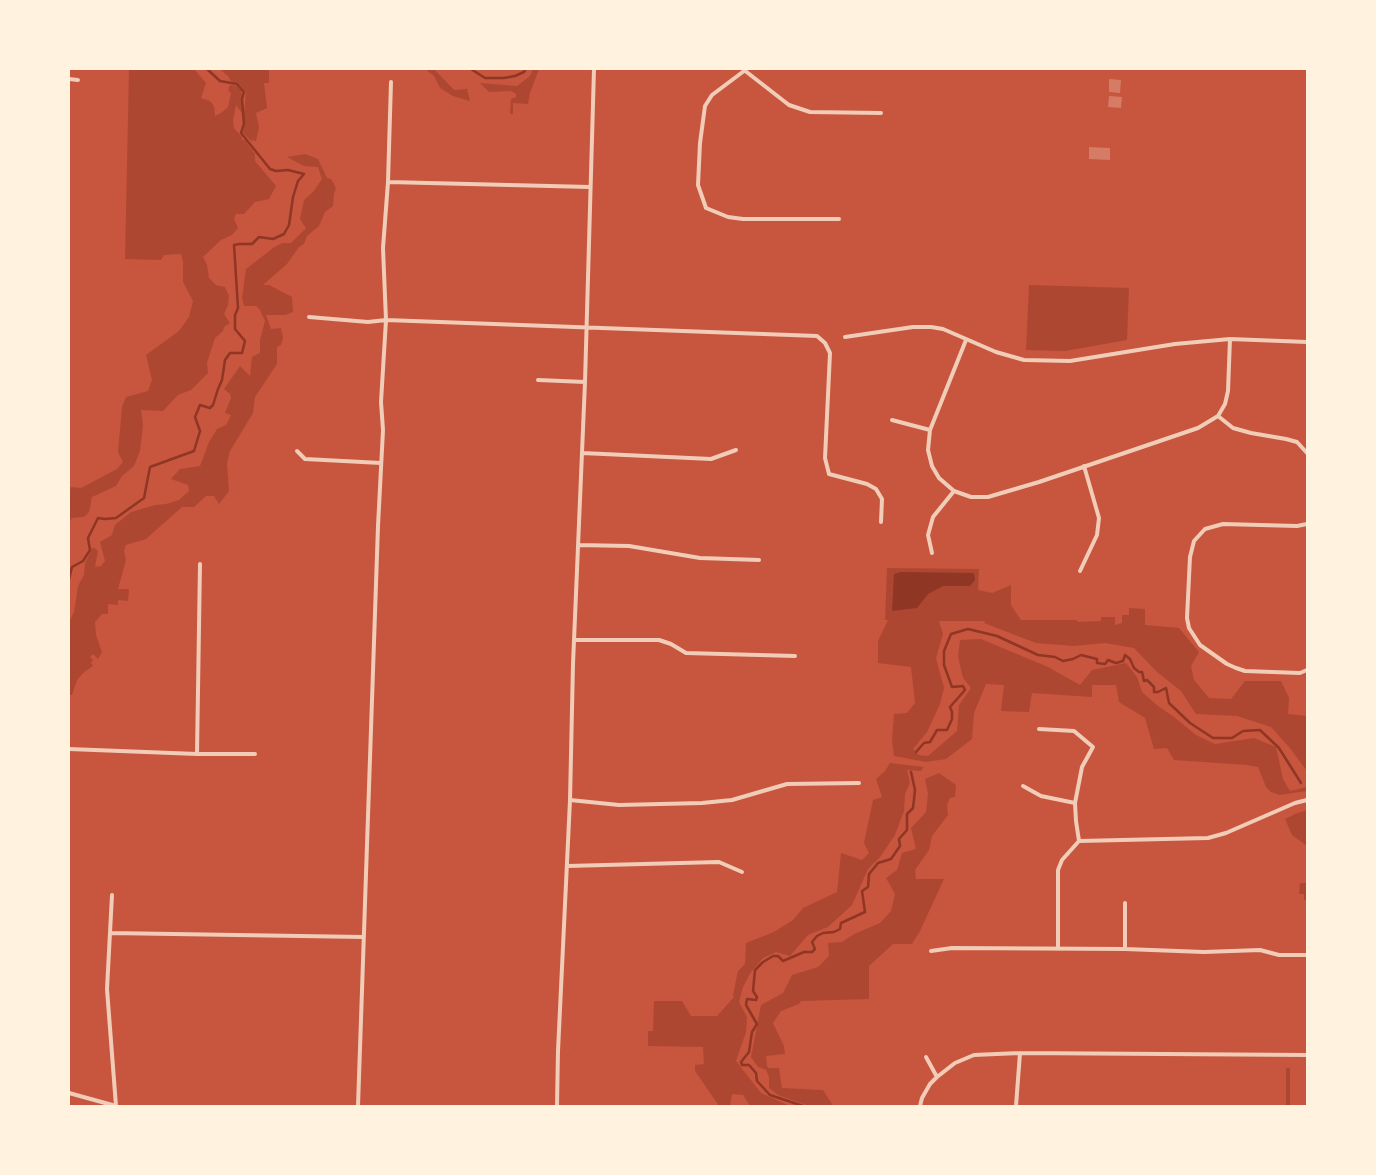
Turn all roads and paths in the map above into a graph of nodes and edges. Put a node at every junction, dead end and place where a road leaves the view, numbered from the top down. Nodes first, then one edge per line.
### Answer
1 (594, 69) edge
2 (743, 70) edge
3 (69, 79) edge
4 (78, 80) dead end
5 (391, 82) dead end
6 (881, 113) dead end
7 (388, 182) junction
8 (590, 186) junction
9 (839, 220) dead end
10 (309, 317) dead end
11 (386, 320) junction
12 (586, 327) junction
13 (845, 337) dead end
14 (1230, 339) junction
15 (966, 340) junction
16 (1307, 342) edge
17 (538, 380) dead end
18 (585, 382) junction
19 (1218, 416) junction
20 (892, 420) dead end
21 (930, 430) junction
22 (736, 450) dead end
23 (296, 451) dead end
24 (582, 453) junction
25 (1307, 453) edge
26 (381, 463) junction
27 (1084, 466) junction
28 (954, 492) junction
29 (881, 522) dead end
30 (1307, 524) edge
31 (578, 545) junction
32 (932, 553) dead end
33 (759, 560) dead end
34 (200, 564) dead end
35 (1080, 571) dead end
36 (574, 640) junction
37 (796, 656) dead end
38 (1307, 670) edge
39 (1039, 729) dead end
40 (69, 749) edge
41 (197, 754) junction
42 (254, 754) dead end
43 (859, 783) dead end
44 (1022, 786) dead end
45 (570, 800) junction
46 (1307, 800) edge
47 (1075, 802) junction
48 (1079, 841) junction
49 (567, 866) junction
50 (742, 872) dead end
51 (112, 895) dead end
52 (1125, 903) dead end
53 (110, 933) junction
54 (363, 937) junction
55 (1058, 949) junction
56 (1124, 949) junction
57 (930, 951) dead end
58 (1307, 955) edge
59 (1020, 1053) junction
60 (1307, 1056) edge
61 (926, 1057) dead end
62 (937, 1076) junction
63 (69, 1093) edge
64 (116, 1106) edge
65 (358, 1106) edge
66 (557, 1106) edge
67 (920, 1106) edge
68 (1016, 1106) edge

1 - 8 street
2 - 6 street
2 - 9 street
3 - 4 street
5 - 7 street
7 - 8 street
7 - 11 street
8 - 12 street
10 - 11 street
11 - 12 street
11 - 26 street
12 - 18 street
12 - 29 street
13 - 15 street
14 - 15 street
14 - 16 street
14 - 19 street
15 - 21 street
17 - 18 street
18 - 24 street
19 - 25 street
19 - 27 street
20 - 21 street
21 - 28 street
22 - 24 street
23 - 26 street
24 - 31 street
26 - 54 street
27 - 28 street
27 - 35 street
28 - 32 street
30 - 38 street
31 - 33 street
31 - 36 street
34 - 41 street
36 - 37 street
36 - 45 street
39 - 47 street
40 - 41 street
41 - 42 street
43 - 45 street
44 - 47 street
45 - 49 street
46 - 48 street
47 - 48 street
48 - 55 street
49 - 50 street
49 - 66 street
51 - 53 street
52 - 56 street
53 - 54 street
53 - 64 street
54 - 65 street
55 - 56 street
55 - 57 street
56 - 58 street
59 - 60 street
59 - 62 street
59 - 68 street
61 - 62 street
62 - 67 street
63 - 64 street

